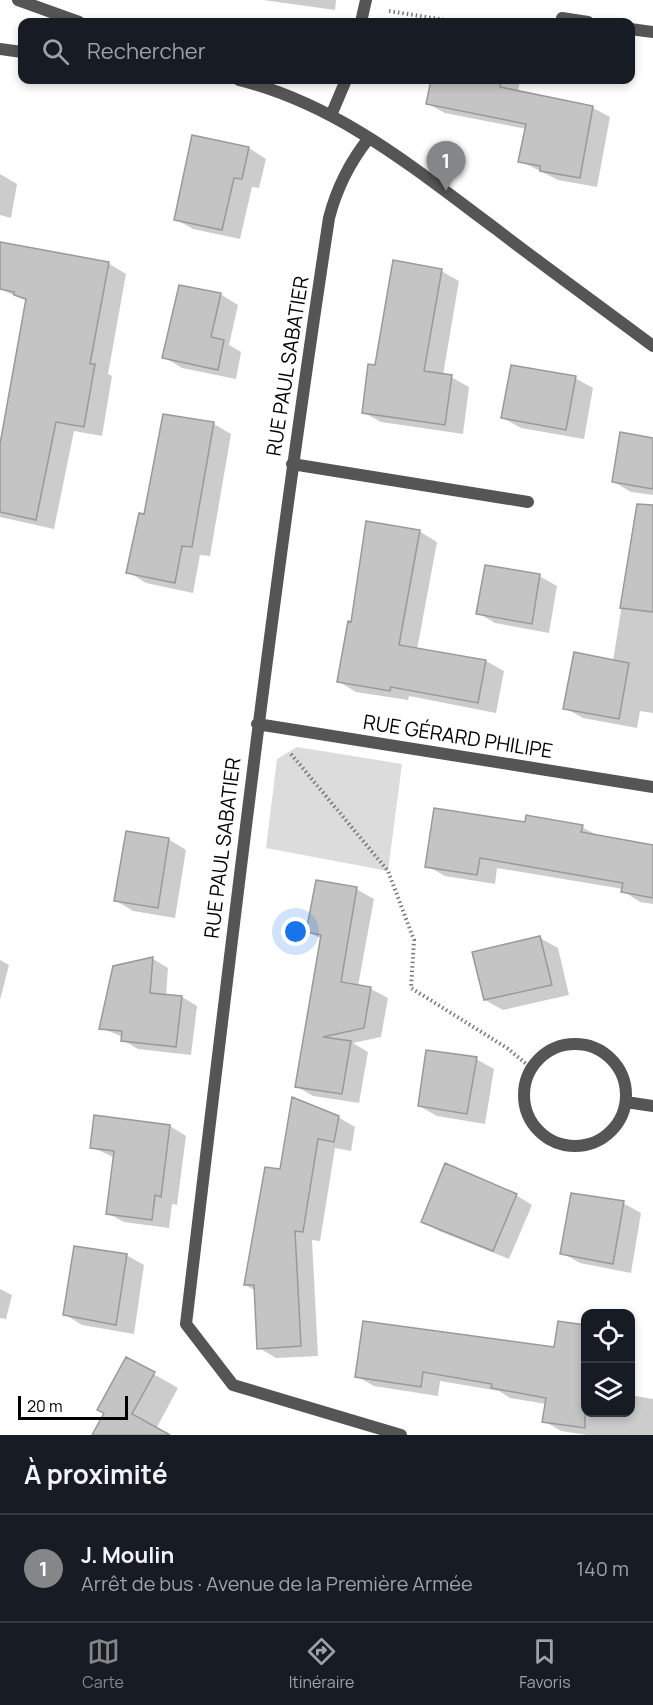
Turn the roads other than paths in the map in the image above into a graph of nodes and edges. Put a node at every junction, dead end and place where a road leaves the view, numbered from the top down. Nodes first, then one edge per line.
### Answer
1 (18, 0) edge
2 (68, 18) edge
3 (635, 30) edge
4 (653, 32) edge
5 (0, 49) edge
6 (18, 51) edge
7 (256, 84) edge
8 (344, 84) edge
9 (332, 113) junction
10 (369, 138) junction
11 (653, 346) edge
12 (292, 464) junction
13 (528, 502) dead end
14 (257, 724) junction
15 (653, 787) edge
16 (626, 1102) junction
17 (653, 1106) edge
18 (401, 1435) edge

1 - 2 street
3 - 4 street
5 - 6 street
7 - 9 street
8 - 9 street
9 - 10 street
10 - 11 street
10 - 12 street, RUE PAUL SABATIER
12 - 13 street
12 - 14 street, RUE PAUL SABATIER
14 - 15 street, RUE GÉRARD PHILIPE
14 - 18 street, RUE PAUL SABATIER
16 - 16 street
16 - 17 street

